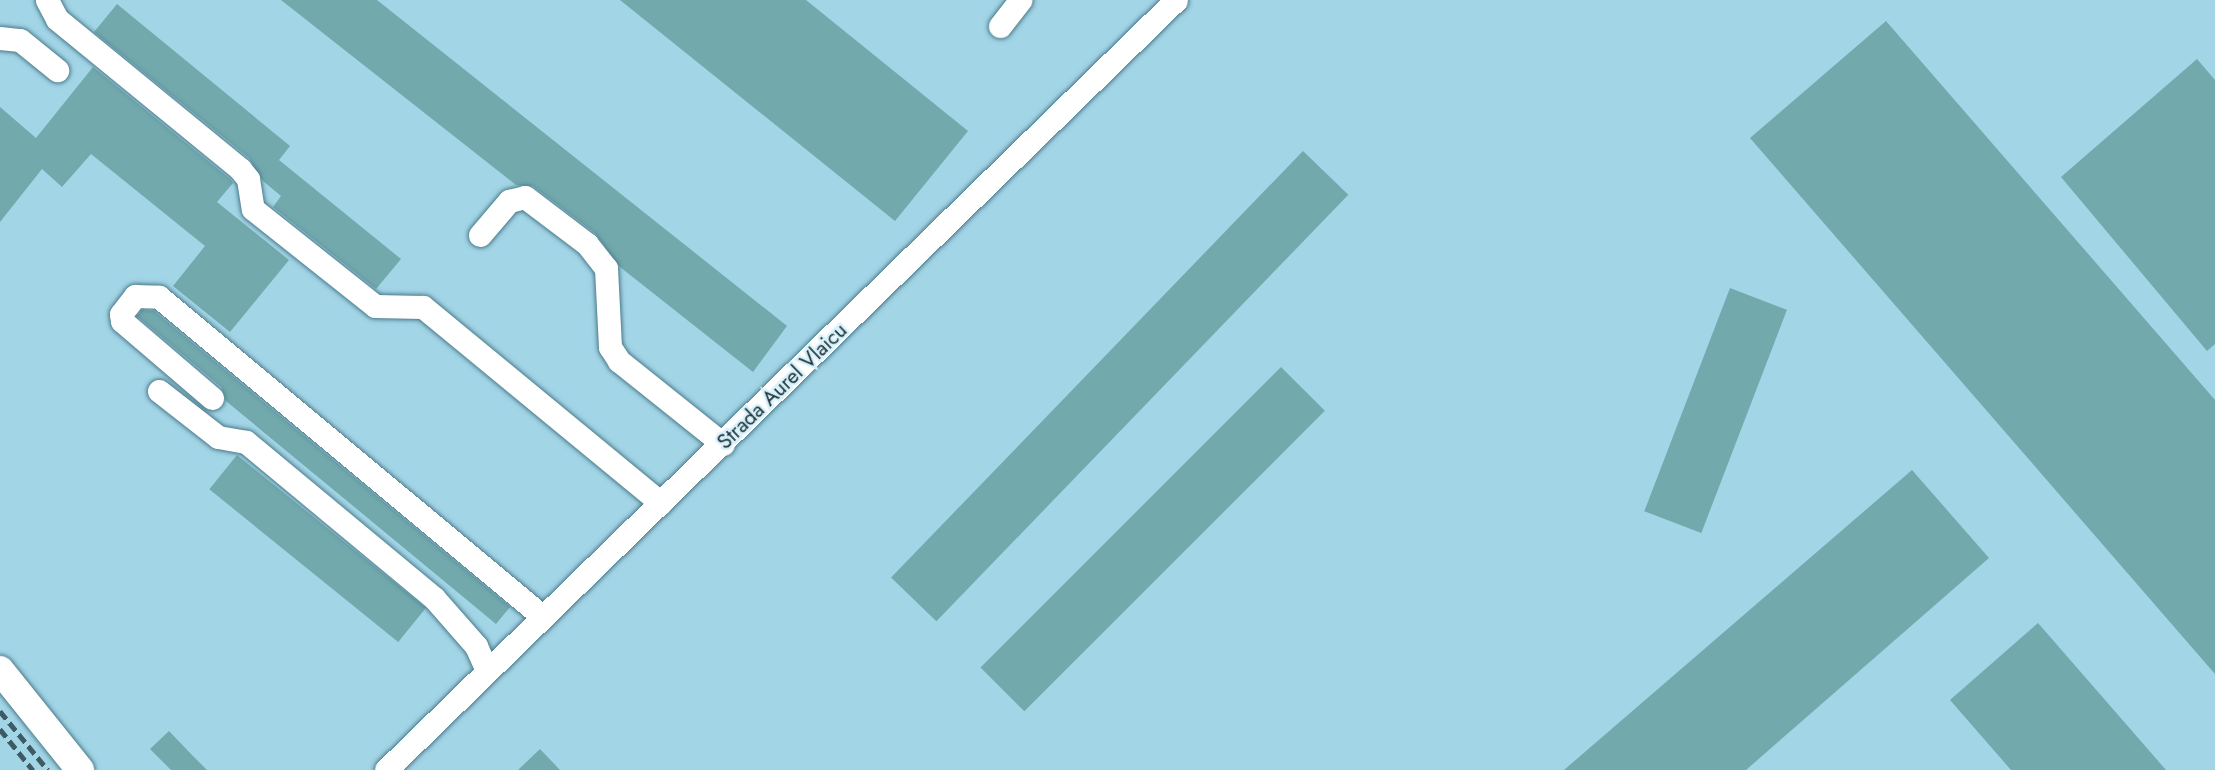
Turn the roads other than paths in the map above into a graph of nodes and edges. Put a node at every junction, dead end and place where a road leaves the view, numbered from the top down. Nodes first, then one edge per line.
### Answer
1 (47, 0) edge
2 (1020, 0) edge
3 (1176, 0) edge
4 (1000, 26) dead end
5 (0, 38) edge
6 (57, 70) dead end
7 (480, 235) dead end
8 (159, 391) dead end
9 (212, 398) dead end
10 (723, 444) junction
11 (661, 503) junction
12 (543, 617) junction
13 (0, 670) edge
14 (487, 671) junction
15 (80, 770) edge
16 (386, 770) edge

1 - 11 street
2 - 4 street
3 - 10 street, Strada Aurel Vlaicu
5 - 6 street
7 - 10 street
8 - 14 street
9 - 12 street
10 - 11 street, Strada Aurel Vlaicu
11 - 12 street, Strada Aurel Vlaicu
12 - 14 street, Strada Aurel Vlaicu
13 - 15 main road
14 - 16 street, Strada Aurel Vlaicu

